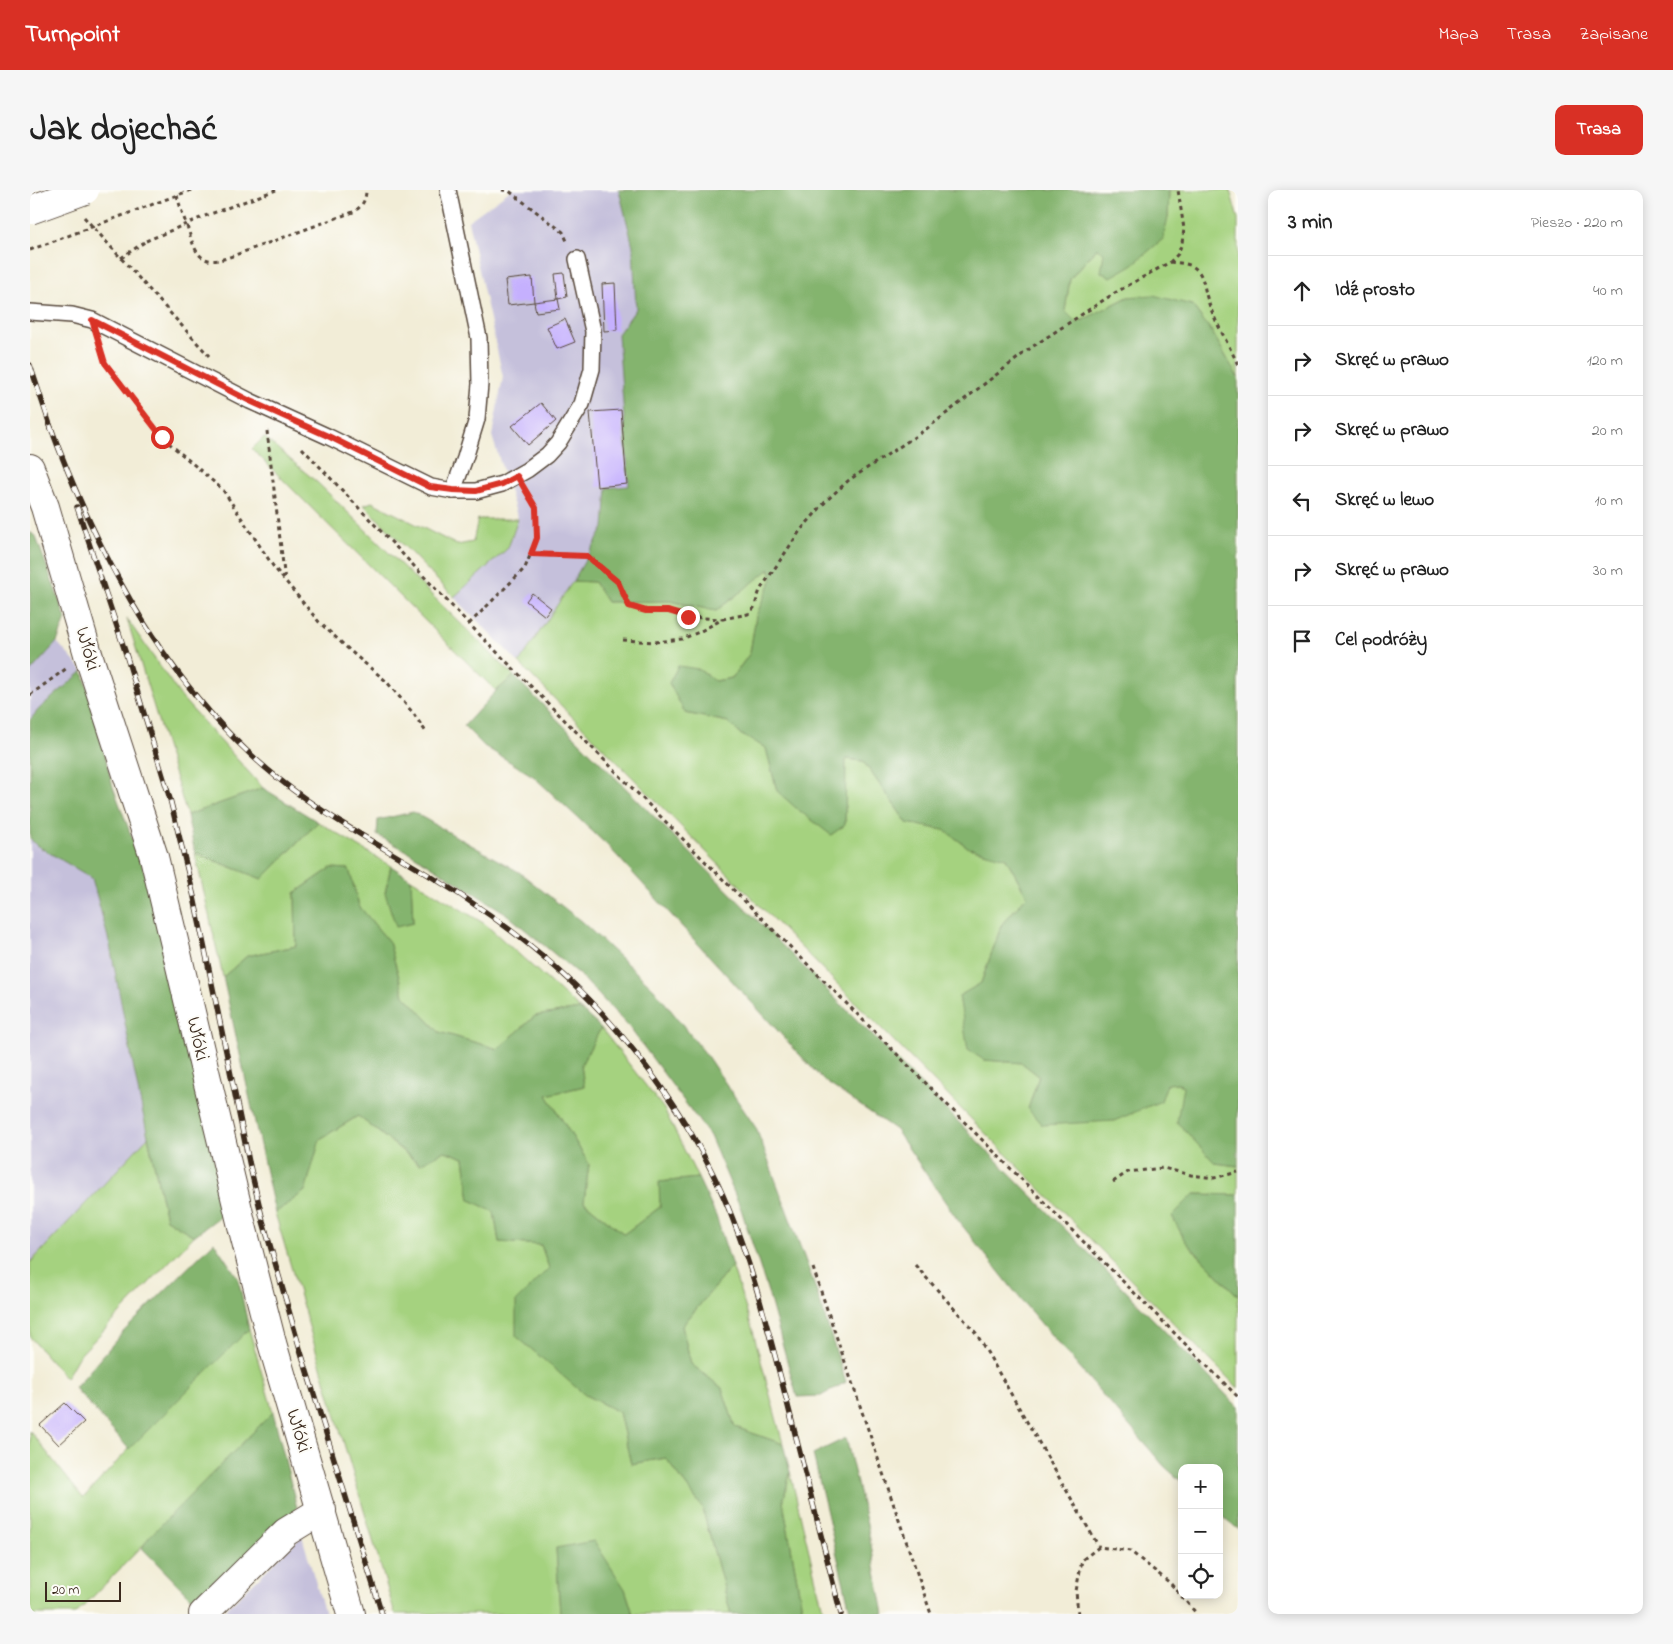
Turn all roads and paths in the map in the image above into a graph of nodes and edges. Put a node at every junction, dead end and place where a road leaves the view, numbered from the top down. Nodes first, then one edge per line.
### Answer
1 (85, 190) edge
2 (191, 190) edge
3 (276, 190) edge
4 (366, 190) edge
5 (448, 190) edge
6 (502, 190) edge
7 (1178, 190) edge
8 (177, 196) junction
9 (30, 210) edge
10 (100, 234) dead end
11 (30, 250) edge
12 (121, 258) junction
13 (577, 259) joint
14 (1170, 262) junction
15 (30, 312) edge
16 (92, 320) junction
17 (211, 358) dead end
18 (1238, 365) edge
19 (250, 401) junction
20 (301, 447) dead end
21 (30, 468) edge
22 (517, 476) junction
23 (453, 490) junction
24 (531, 554) junction
25 (285, 581) junction
26 (723, 620) junction
27 (469, 624) junction
28 (623, 640) dead end
29 (88, 654) junction
30 (30, 695) edge
31 (426, 732) dead end
32 (1238, 1172) edge
33 (1113, 1182) dead end
34 (915, 1266) dead end
35 (813, 1268) dead end
36 (1238, 1397) edge
37 (322, 1510) junction
38 (1099, 1547) junction
39 (203, 1614) edge
40 (351, 1614) edge
41 (931, 1614) edge
42 (1078, 1614) edge
43 (1197, 1614) edge

1 - 9 main road, bridge
2 - 8 path, bridge
3 - 12 path, bridge
4 - 8 path
5 - 23 lane
6 - 13 path
7 - 14 path
8 - 11 path, bridge
10 - 12 path
12 - 17 path
13 - 22 lane
14 - 18 path
14 - 26 path
15 - 16 lane
16 - 19 lane
16 - 25 path
19 - 23 lane
19 - 25 path
20 - 27 path
21 - 29 main road, Włóki
22 - 23 lane
22 - 24 path
24 - 26 path
24 - 27 path
25 - 31 path
26 - 28 path
27 - 36 path
29 - 30 path
29 - 37 main road, Włóki
32 - 33 path
34 - 38 path
35 - 41 path
37 - 39 main road
37 - 40 main road, Włóki
38 - 42 path
38 - 43 path

